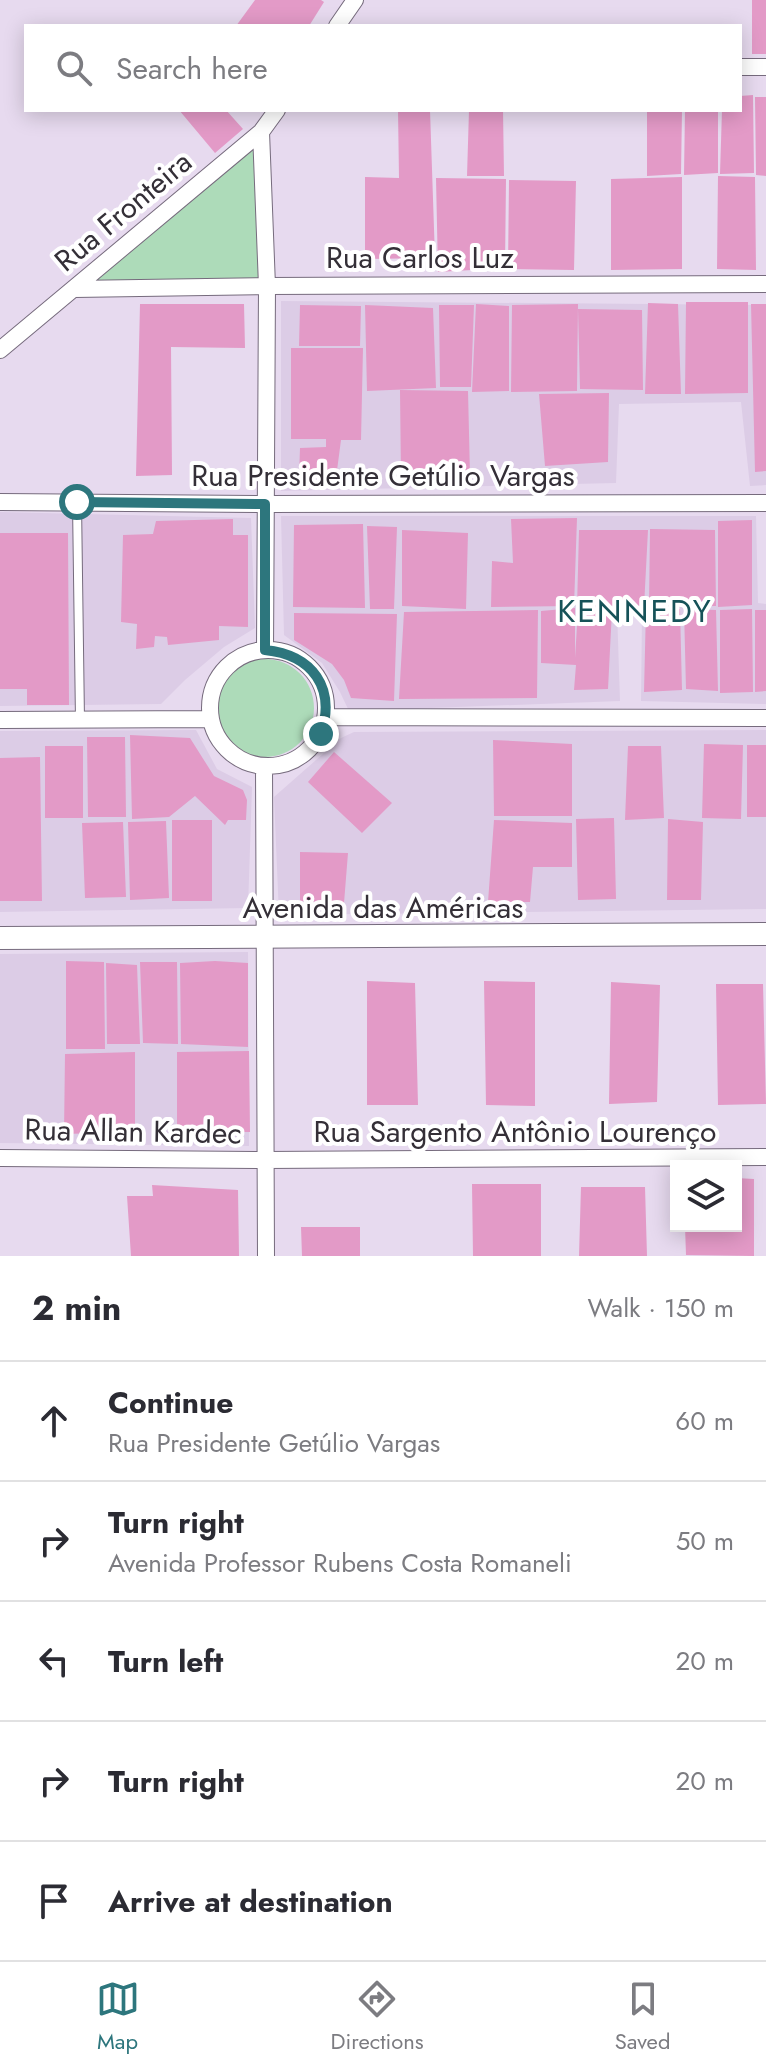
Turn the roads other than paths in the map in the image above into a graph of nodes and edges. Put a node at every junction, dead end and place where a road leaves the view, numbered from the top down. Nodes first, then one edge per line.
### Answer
1 (355, 0) edge
2 (338, 24) edge
3 (742, 67) edge
4 (766, 67) edge
5 (276, 112) edge
6 (261, 132) junction
7 (766, 284) edge
8 (267, 286) junction
9 (74, 289) junction
10 (0, 350) edge
11 (0, 502) edge
12 (77, 502) junction
13 (766, 503) edge
14 (265, 504) junction
15 (265, 650) junction
16 (326, 717) junction
17 (766, 718) edge
18 (210, 719) junction
19 (0, 720) edge
20 (80, 720) junction
21 (264, 766) junction
22 (766, 934) edge
23 (265, 937) junction
24 (0, 938) edge
25 (766, 1157) edge
26 (0, 1158) edge
27 (265, 1160) junction
28 (266, 1256) edge

1 - 2 street
3 - 4 street
5 - 6 street, Rua Fronteira
6 - 8 street
6 - 9 street, Rua Fronteira
7 - 8 street, Rua Carlos Luz
8 - 9 street, Rua Carlos Luz
8 - 14 street
9 - 10 street, Rua Fronteira
11 - 12 street, Rua Presidente Getúlio Vargas
12 - 14 street, Rua Presidente Getúlio Vargas
12 - 20 lane
13 - 14 street, Rua Presidente Getúlio Vargas
14 - 15 street
15 - 16 street
15 - 18 street
16 - 17 street
16 - 21 street
18 - 20 street
18 - 21 street
19 - 20 street
21 - 23 street
22 - 23 main road, Avenida das Américas
23 - 24 main road, Avenida das Américas
23 - 27 street
25 - 27 street, Rua Sargento Antônio Lourenço
26 - 27 street, Rua Allan Kardec
27 - 28 street

